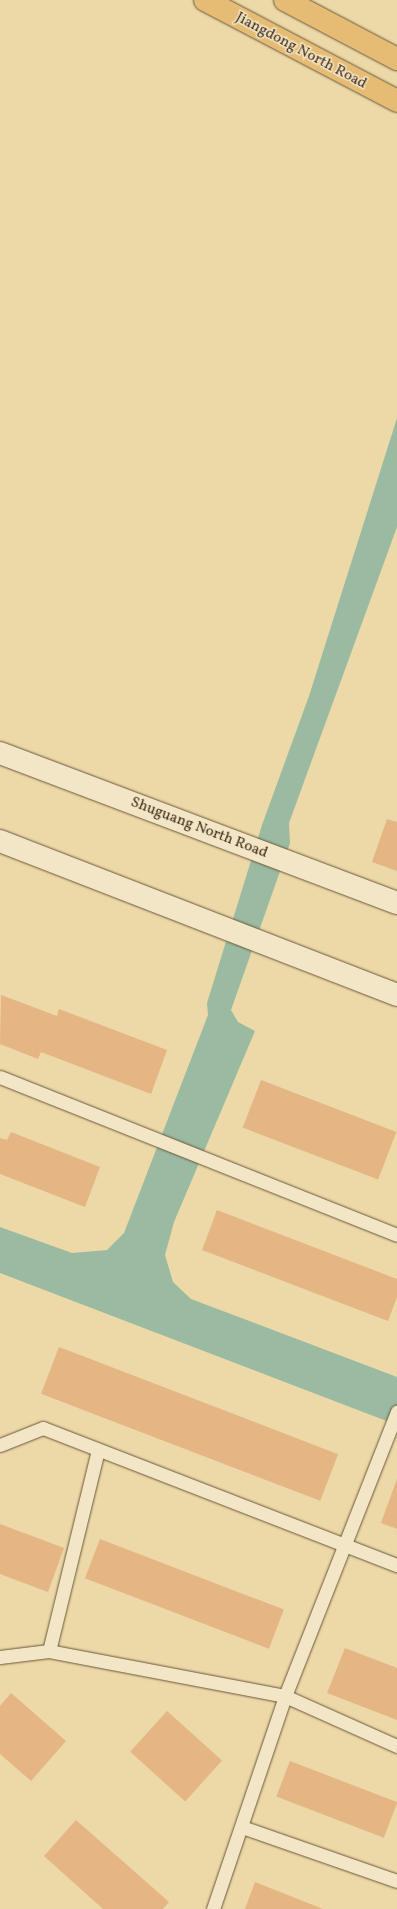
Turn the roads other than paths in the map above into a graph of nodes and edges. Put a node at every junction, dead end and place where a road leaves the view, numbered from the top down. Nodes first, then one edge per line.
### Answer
1 (205, 0) edge
2 (285, 0) edge
3 (397, 59) edge
4 (397, 101) edge
5 (0, 753) edge
6 (0, 841) edge
7 (397, 903) edge
8 (397, 995) edge
9 (0, 1077) edge
10 (397, 1235) edge
11 (397, 1410) edge
12 (0, 1445) edge
13 (98, 1450) junction
14 (343, 1544) junction
15 (397, 1566) edge
16 (49, 1651) junction
17 (0, 1657) edge
18 (285, 1696) junction
19 (397, 1746) edge
20 (242, 1827) junction
21 (397, 1881) edge
22 (213, 1909) edge

1 - 4 main road, Jiangdong North Road
2 - 3 main road
5 - 7 main road, Shuguang North Road
6 - 8 main road
9 - 10 lane
11 - 14 lane
12 - 13 lane
13 - 14 lane
13 - 16 lane
14 - 15 lane
14 - 18 lane
16 - 17 lane
16 - 18 lane
18 - 19 lane
18 - 20 lane
20 - 21 lane
20 - 22 lane

